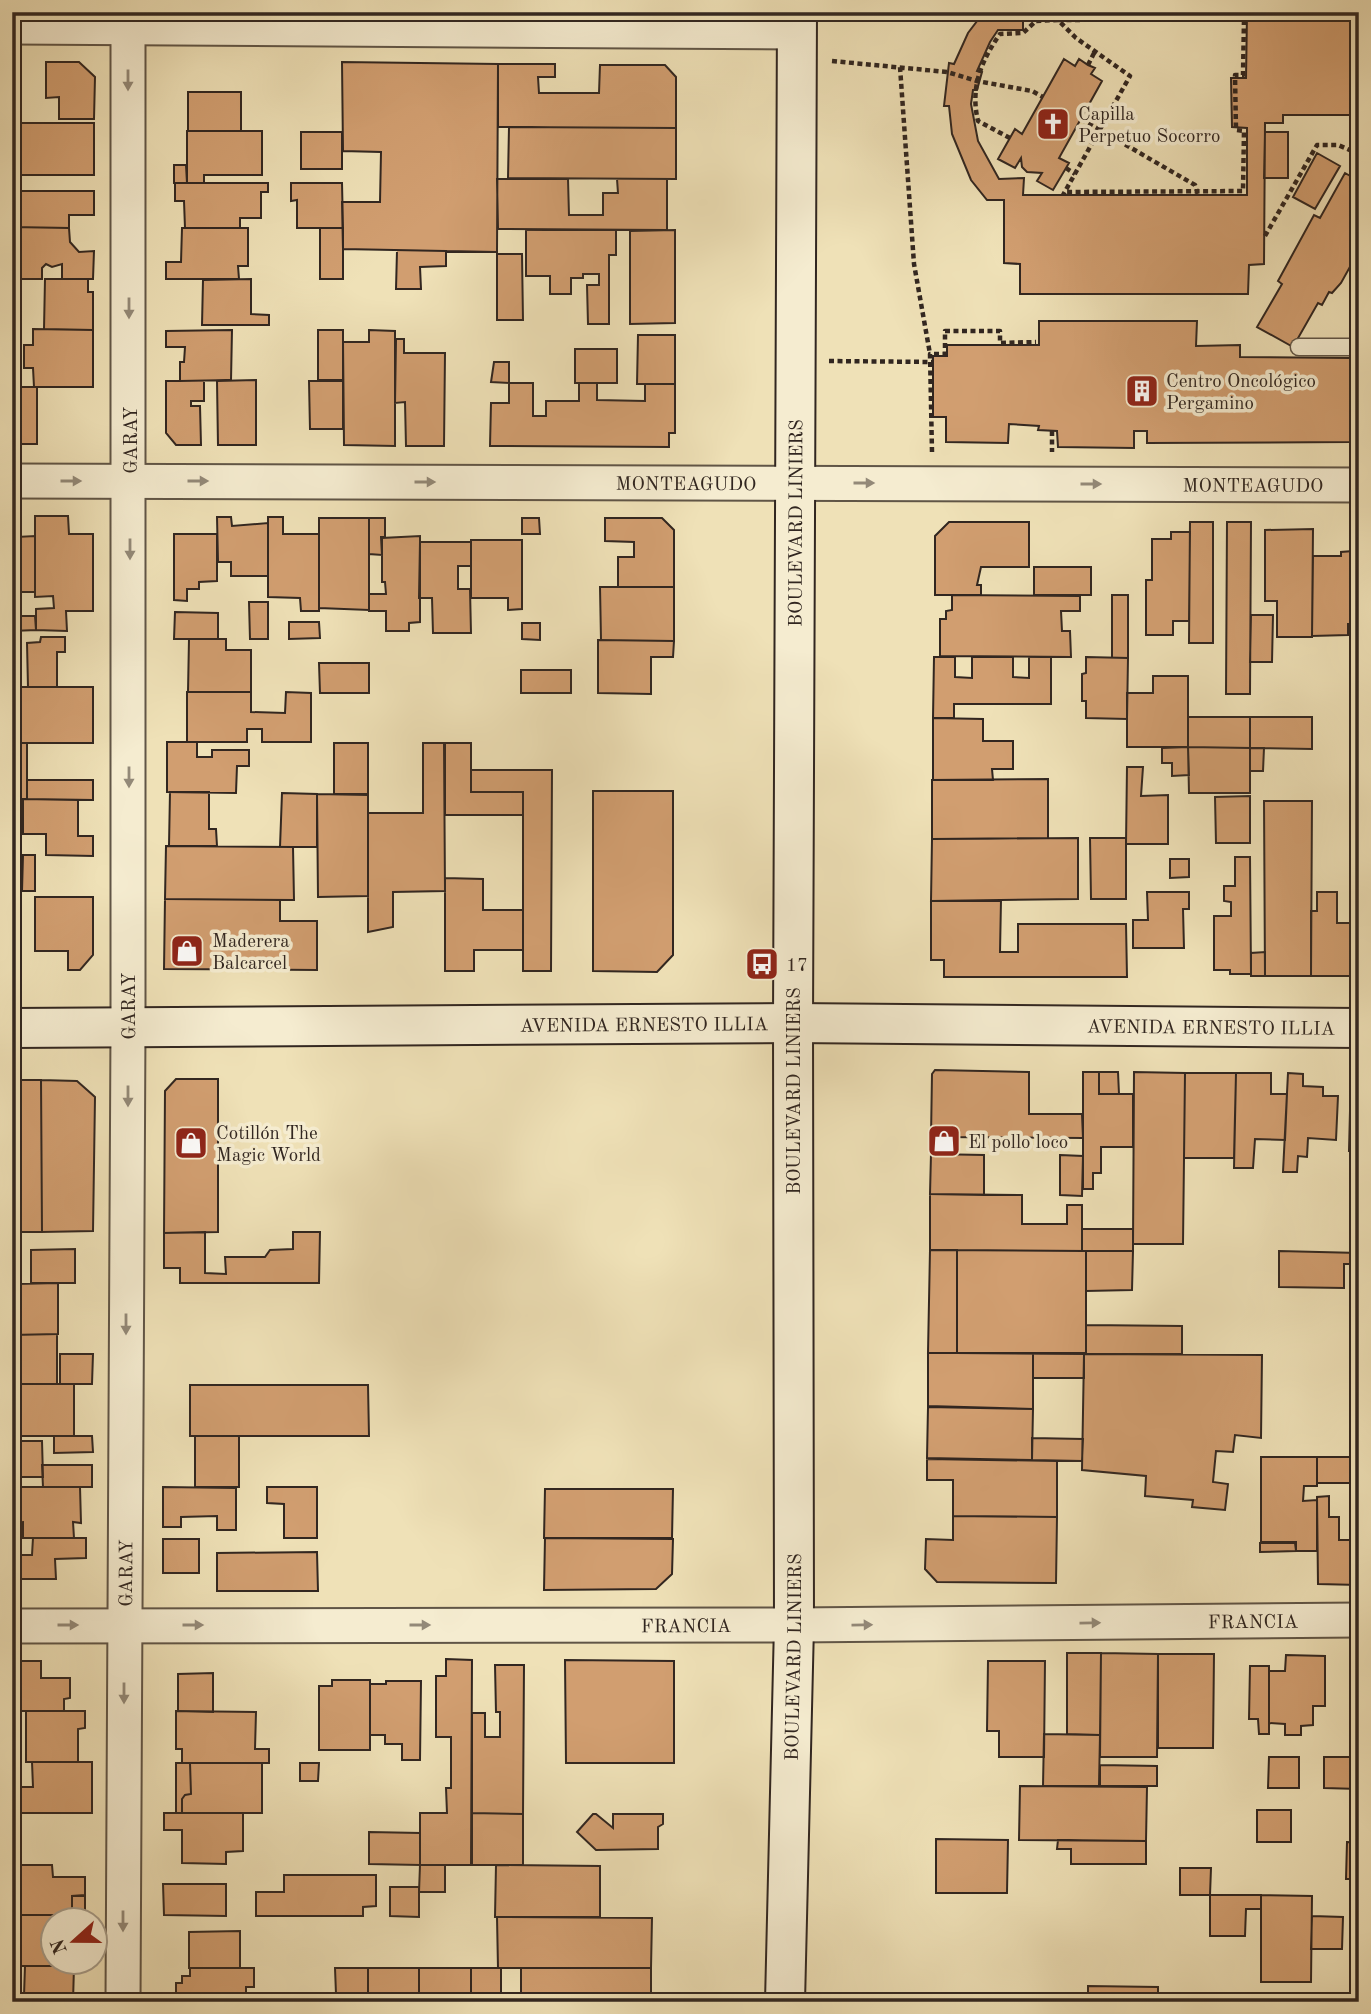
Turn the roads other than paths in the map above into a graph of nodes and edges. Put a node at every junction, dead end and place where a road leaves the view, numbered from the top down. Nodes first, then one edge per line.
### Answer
1 (128, 19) edge
2 (797, 22) edge
3 (12, 27) edge
4 (1299, 347) dead end
5 (1359, 347) edge
6 (12, 481) edge
7 (130, 481) junction
8 (795, 483) junction
9 (1359, 485) edge
10 (793, 1023) junction
11 (12, 1028) edge
12 (128, 1028) junction
13 (1359, 1028) edge
14 (1359, 1620) edge
15 (124, 1625) junction
16 (794, 1625) junction
17 (12, 1626) edge
18 (123, 2002) edge
19 (785, 2002) edge

1 - 2 street
1 - 3 street
1 -> 7 street, GARAY
2 - 8 main road, BOULEVARD LINIERS
4 - 5 lane
6 -> 7 street, MONTEAGUDO
7 -> 8 street, MONTEAGUDO
7 -> 12 street, GARAY
8 -> 9 street, MONTEAGUDO
8 - 10 main road, BOULEVARD LINIERS
10 - 12 main road, AVENIDA ERNESTO ILLIA
10 - 13 main road, AVENIDA ERNESTO ILLIA
10 - 16 main road, BOULEVARD LINIERS
11 - 12 main road, AVENIDA ERNESTO ILLIA
12 -> 15 street, GARAY
16 -> 14 street, FRANCIA
15 -> 16 street, FRANCIA
17 -> 15 street, FRANCIA
15 -> 18 street, GARAY
16 - 19 main road, BOULEVARD LINIERS

